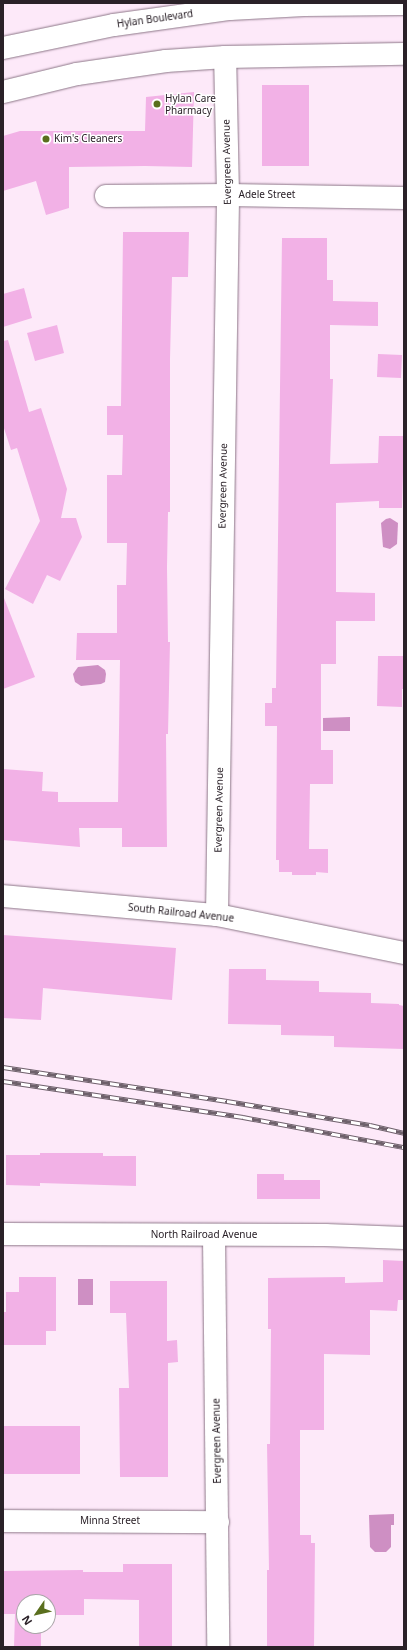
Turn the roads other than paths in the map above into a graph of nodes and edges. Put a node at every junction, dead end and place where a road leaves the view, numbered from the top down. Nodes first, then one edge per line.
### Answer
1 (404, 4) edge
2 (230, 6) edge
3 (3, 48) edge
4 (404, 54) edge
5 (225, 57) junction
6 (3, 92) edge
7 (228, 195) junction
8 (106, 196) dead end
9 (404, 198) edge
10 (3, 896) edge
11 (217, 915) junction
12 (404, 953) edge
13 (3, 1234) edge
14 (214, 1235) junction
15 (404, 1238) edge
16 (3, 1521) edge
17 (218, 1522) junction
18 (218, 1647) edge

1 - 2 street, Hylan Boulevard
2 - 3 street, Hylan Boulevard
4 - 5 street
5 - 6 street
5 - 7 street, Evergreen Avenue
7 - 8 street, Adele Street
7 - 9 street, Adele Street
7 - 11 street, Evergreen Avenue
10 - 11 street, South Railroad Avenue
11 - 12 street, South Railroad Avenue
13 - 14 street, North Railroad Avenue
14 - 15 street, North Railroad Avenue
14 - 17 street, Evergreen Avenue
16 - 17 street, Minna Street
17 - 18 street, Evergreen Avenue

